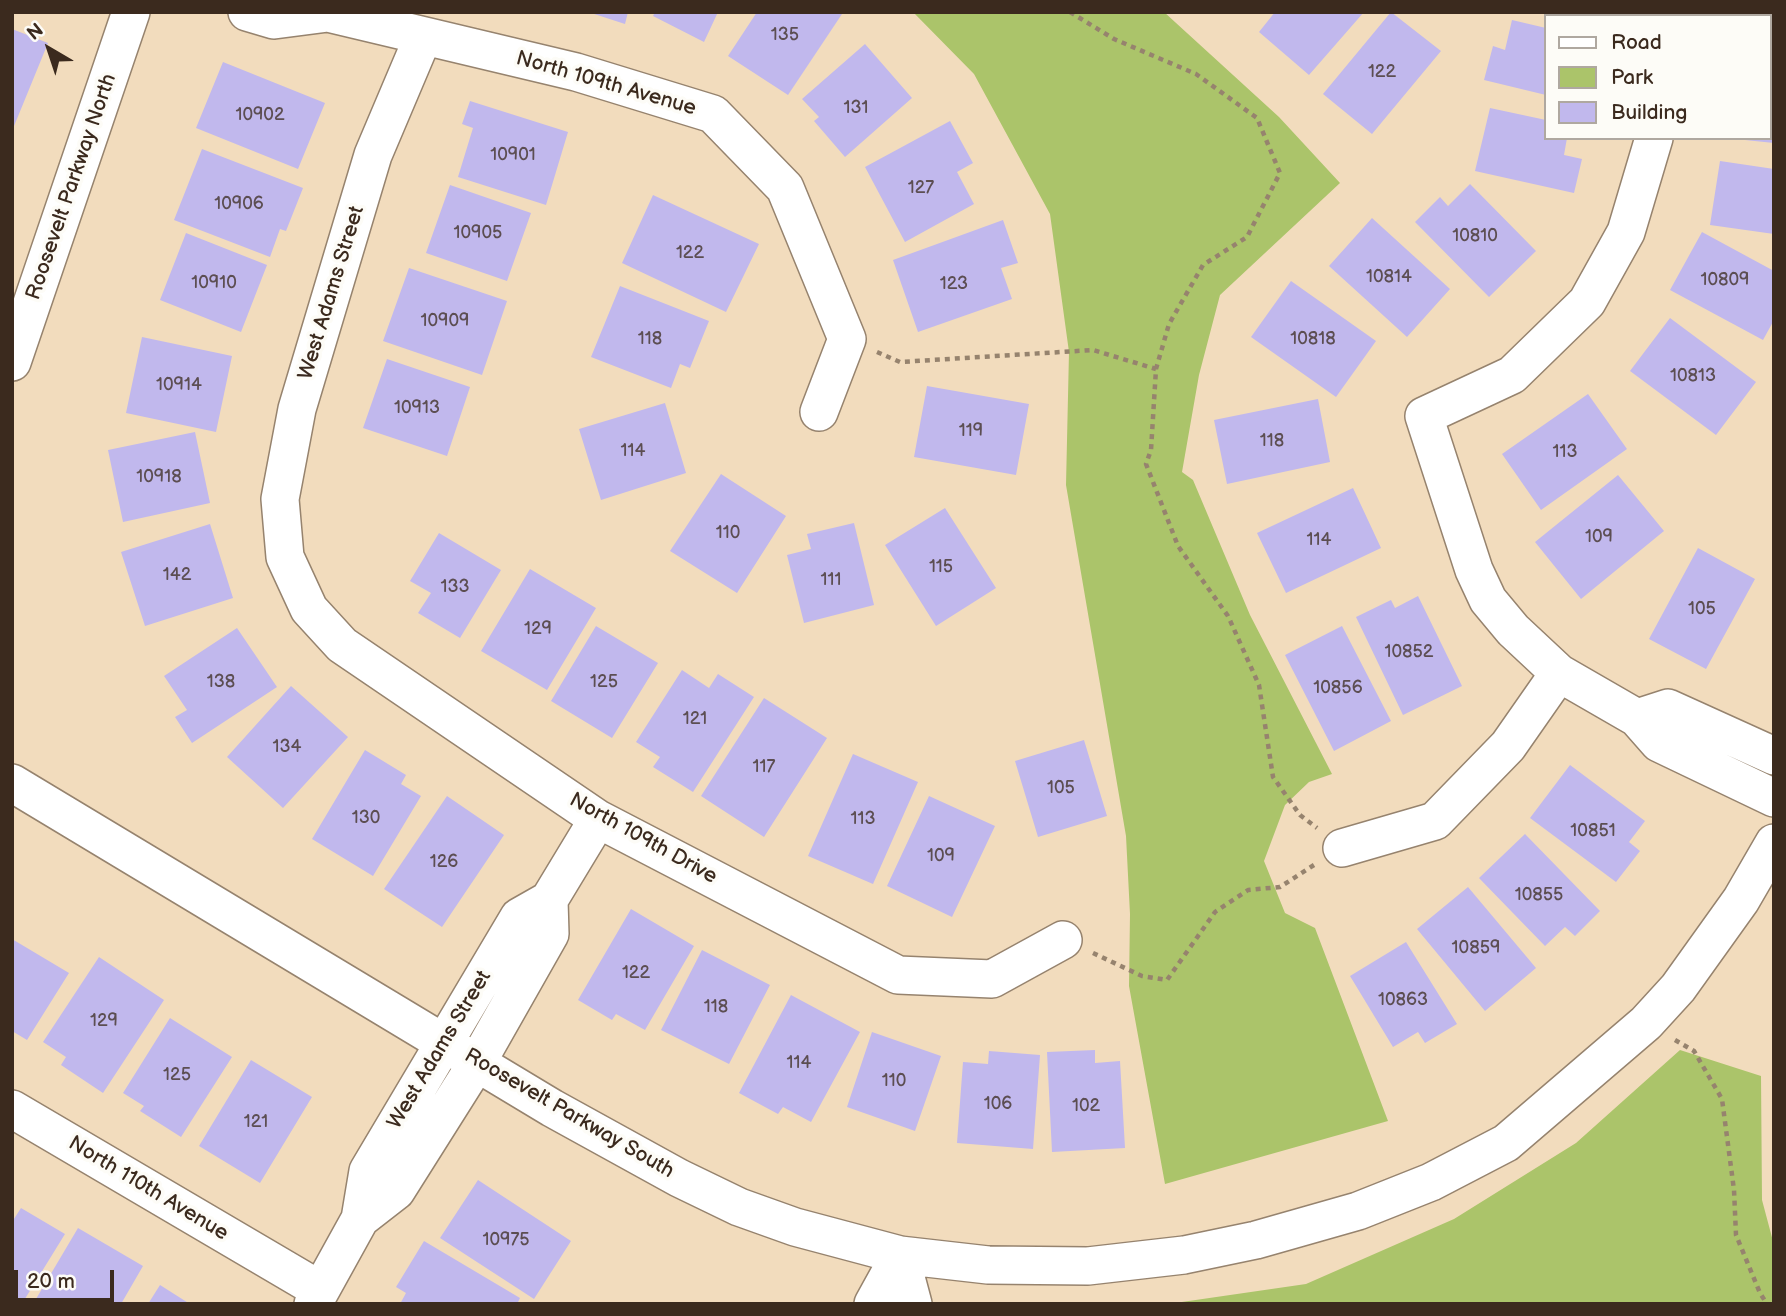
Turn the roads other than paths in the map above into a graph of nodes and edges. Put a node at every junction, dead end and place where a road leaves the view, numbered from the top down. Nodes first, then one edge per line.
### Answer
1 (131, 12) edge
2 (247, 12) edge
3 (328, 13) edge
4 (423, 37) junction
5 (1653, 140) edge
6 (12, 362) edge
7 (819, 412) dead end
8 (285, 557) joint
9 (1559, 673) junction
10 (1637, 718) junction
11 (1774, 756) edge
12 (12, 783) edge
13 (1774, 798) edge
14 (598, 819) junction
15 (1774, 843) edge
16 (1342, 848) road end
17 (549, 900) junction
18 (1063, 940) road end
19 (446, 1041) junction
20 (478, 1060) junction
21 (12, 1109) edge
22 (360, 1219) junction
23 (900, 1255) junction
24 (316, 1297) edge
25 (873, 1304) edge
26 (913, 1304) edge

1 - 6 street, Roosevelt Parkway North
2 - 3 street, North 109th Avenue
3 - 4 street, North 109th Avenue
4 - 7 street, North 109th Avenue
4 - 8 street, West Adams Street
5 - 9 street
8 - 14 street, North 109th Drive
9 - 10 street
9 - 16 street
10 - 11 street
10 - 13 street
12 - 19 street, Roosevelt Parkway South
14 - 17 street, West Adams Street
14 - 18 street, North 109th Drive
15 - 23 street, Roosevelt Parkway South
17 - 19 street, West Adams Street
17 - 20 street, West Adams Street
19 - 20 street, Roosevelt Parkway South
19 - 22 street, West Adams Street
20 - 22 street, West Adams Street
20 - 23 street, Roosevelt Parkway South
21 - 24 street, North 110th Avenue
22 - 24 street, West Adams Street
23 - 25 street
23 - 26 street

